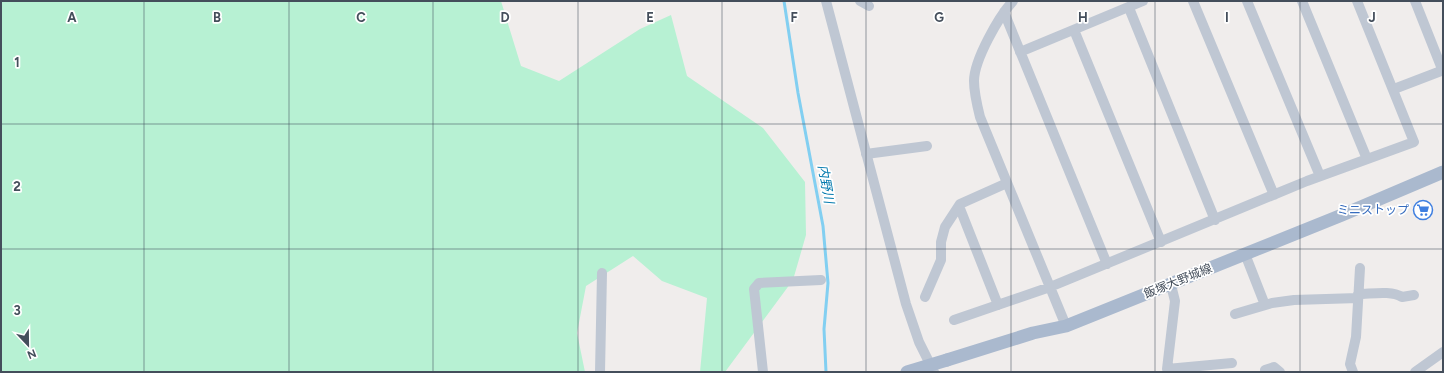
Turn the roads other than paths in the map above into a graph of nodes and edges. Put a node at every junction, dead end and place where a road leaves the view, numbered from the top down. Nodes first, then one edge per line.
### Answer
1 (826, 1) edge
2 (1013, 1) edge
3 (1144, 1) edge
4 (1193, 1) edge
5 (1247, 1) edge
6 (1302, 1) edge
7 (1357, 1) edge
8 (1415, 1) edge
9 (1129, 8) junction
10 (1004, 12) junction
11 (1074, 30) junction
12 (1020, 52) junction
13 (1394, 90) junction
14 (927, 146) dead end
15 (866, 154) junction
16 (1367, 159) junction
17 (1443, 172) edge
18 (1320, 176) junction
19 (1007, 183) junction
20 (1274, 195) junction
21 (959, 206) junction
22 (1215, 220) junction
23 (1161, 242) junction
24 (1245, 254) junction
25 (1107, 264) junction
26 (1360, 268) dead end
27 (602, 273) dead end
28 (821, 280) dead end
29 (1171, 285) junction
30 (1050, 287) junction
31 (1414, 295) dead end
32 (1358, 296) junction
33 (925, 297) dead end
34 (998, 305) junction
35 (1265, 305) junction
36 (1235, 314) dead end
37 (954, 320) dead end
38 (1066, 326) junction
39 (1443, 352) edge
40 (1232, 363) dead end
41 (1265, 370) dead end
42 (1167, 371) edge
43 (600, 372) edge
44 (763, 372) edge
45 (907, 372) edge
46 (934, 372) edge
47 (1280, 372) edge
48 (1353, 372) edge
49 (1415, 372) edge

1 - 15 street
2 - 10 street
3 - 9 street
4 - 20 street
5 - 18 street
6 - 16 street
7 - 13 street
8 - 13 street
9 - 11 street
9 - 22 street
10 - 12 street
10 - 19 street
11 - 12 street
11 - 23 street
12 - 25 street
13 - 16 street
14 - 15 street
15 - 46 street
16 - 18 street
17 - 24 main road, 飯塚大野城線
18 - 20 street
19 - 21 street
19 - 30 street
20 - 22 street
21 - 33 street
21 - 34 street
22 - 23 street
23 - 25 street
24 - 29 main road, 飯塚大野城線
24 - 35 street
25 - 30 street
26 - 32 street
27 - 43 street
28 - 44 street
29 - 38 main road, 飯塚大野城線
29 - 42 street
30 - 34 street
30 - 38 street
31 - 32 street
32 - 35 street
32 - 48 street
34 - 37 street
35 - 36 street
38 - 45 main road, 飯塚大野城線, bridge
39 - 49 street
40 - 42 street
41 - 47 street

